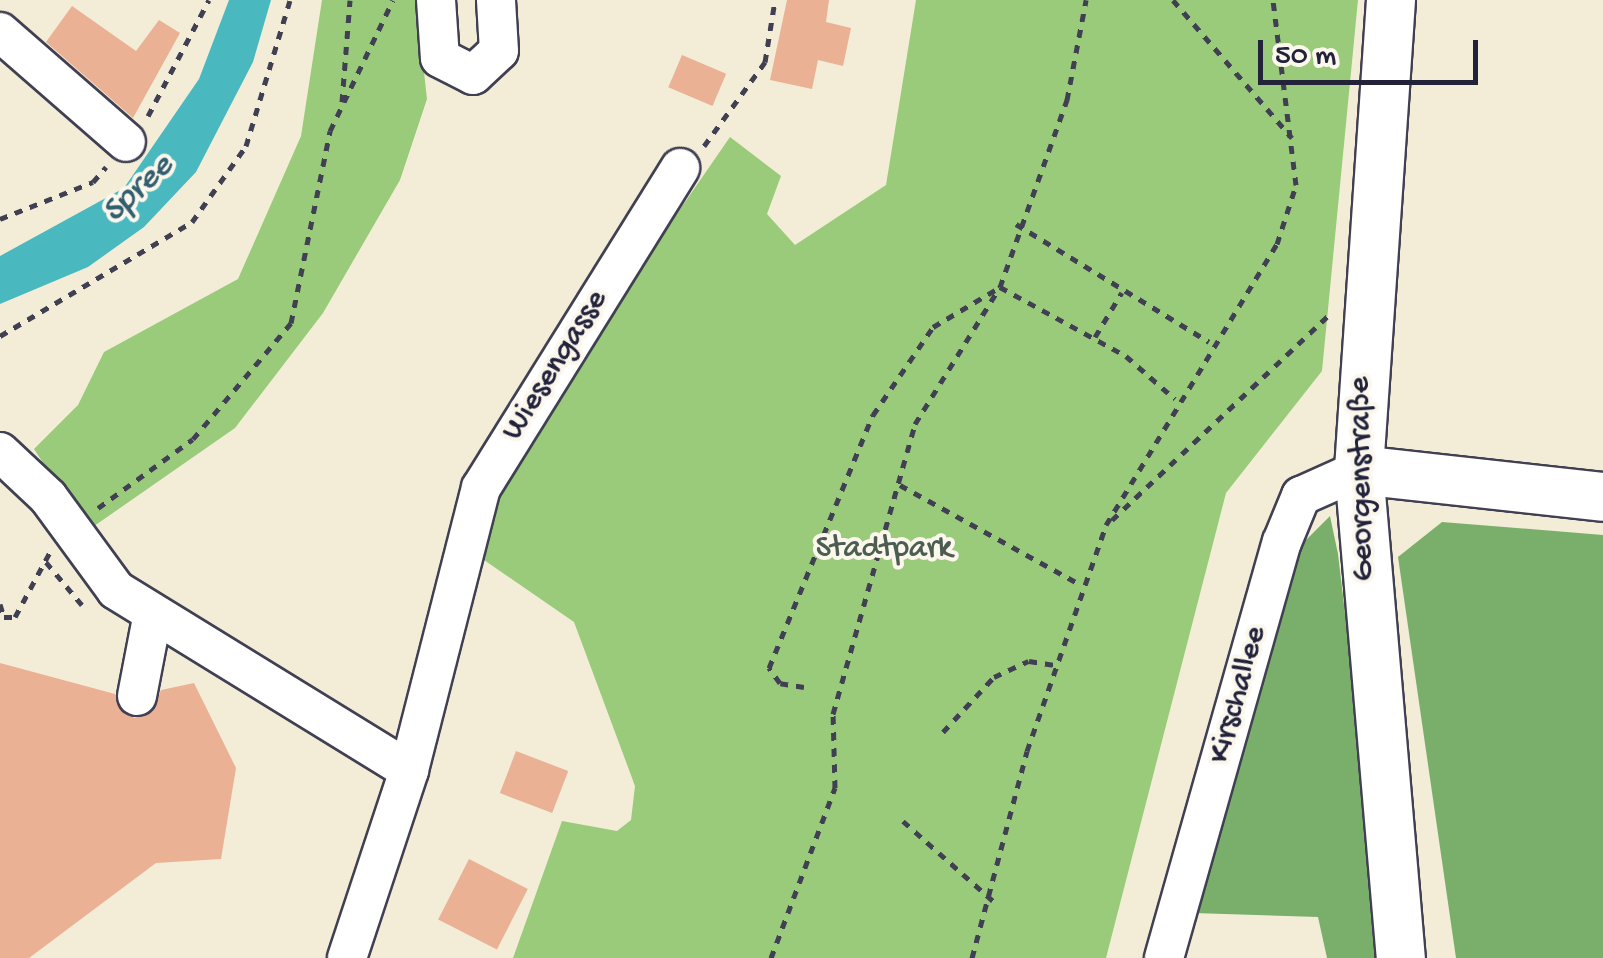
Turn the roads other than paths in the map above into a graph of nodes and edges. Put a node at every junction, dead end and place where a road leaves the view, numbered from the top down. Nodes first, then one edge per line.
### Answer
1 (436, 0) edge
2 (496, 0) edge
3 (1390, 0) edge
4 (0, 32) edge
5 (126, 142) dead end
6 (680, 168) road end
7 (0, 452) edge
8 (1359, 470) junction
9 (1603, 496) edge
10 (152, 618) junction
11 (138, 696) dead end
12 (409, 770) junction
13 (346, 958) edge
14 (1164, 958) edge
15 (1402, 958) edge

1 - 2 street
3 - 8 main road, Georgenstraße
4 - 5 street
6 - 12 street, Wiesengasse
7 - 10 street
8 - 9 main road
8 - 14 street, Kirschallee
8 - 15 main road, Georgenstraße
10 - 11 street
10 - 12 street
12 - 13 street, Wiesengasse

